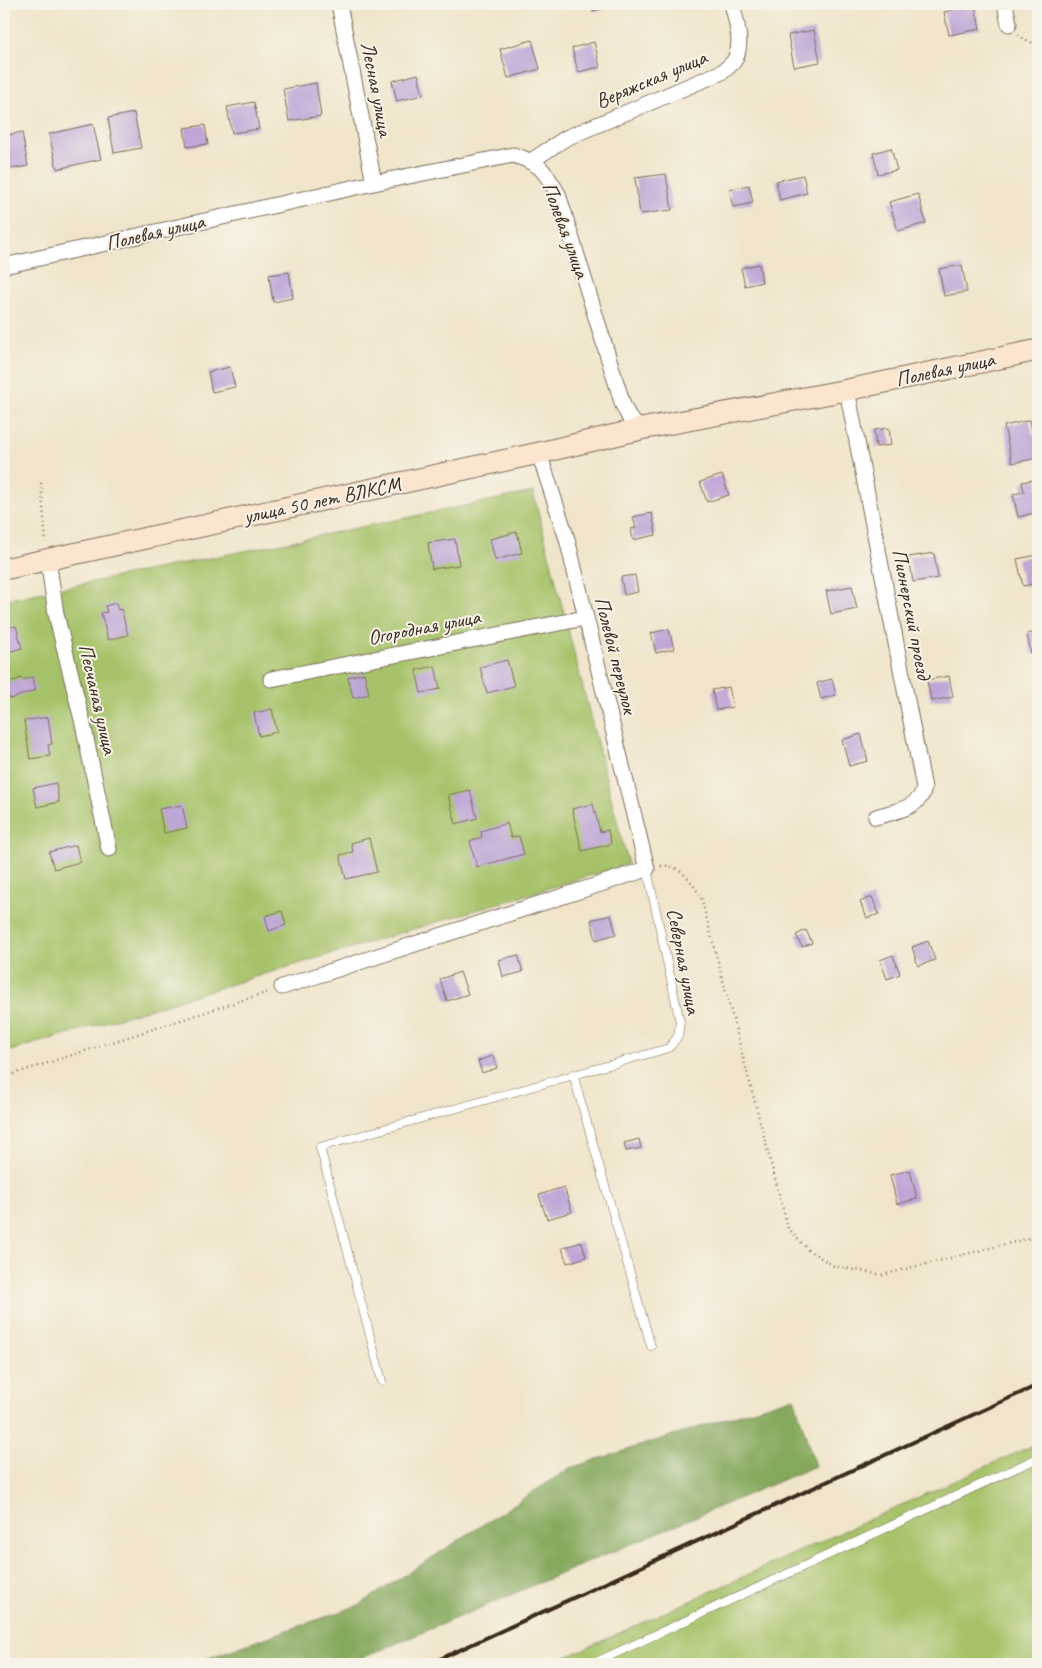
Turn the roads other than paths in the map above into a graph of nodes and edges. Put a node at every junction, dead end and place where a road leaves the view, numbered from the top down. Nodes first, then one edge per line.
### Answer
1 (339, 4) edge
2 (732, 4) edge
3 (1005, 4) edge
4 (1010, 24) road end
5 (531, 161) junction
6 (374, 182) junction
7 (4, 266) edge
8 (1038, 350) edge
9 (846, 390) junction
10 (641, 429) junction
11 (539, 453) junction
12 (48, 559) junction
13 (4, 569) edge
14 (585, 618) junction
15 (271, 678) dead end
16 (876, 817) dead end
17 (109, 849) dead end
18 (647, 869) junction
19 (282, 987) road end
20 (573, 1074) junction
21 (651, 1346) dead end
22 (382, 1381) dead end
23 (1038, 1458) edge
24 (592, 1664) edge

1 - 6 street, Лесная улица
2 - 5 street, Веряжская улица
3 - 4 street
5 - 6 street, Полевая улица
5 - 10 street, Полевая улица
6 - 7 street, Полевая улица
8 - 9 street, Полевая улица
9 - 10 street, Полевая улица
9 - 16 street, Пионерский проезд
10 - 11 street, улица 50 лет ВЛКСМ
11 - 12 street, улица 50 лет ВЛКСМ
11 - 14 street, Полевой переулок
12 - 13 street, улица 50 лет ВЛКСМ
12 - 17 street, Песчаная улица
14 - 15 street, Огородная улица
14 - 18 street, Полевой переулок
18 - 19 street
18 - 20 lane, Северная улица
20 - 21 lane
20 - 22 lane, Северная улица
23 - 24 lane

